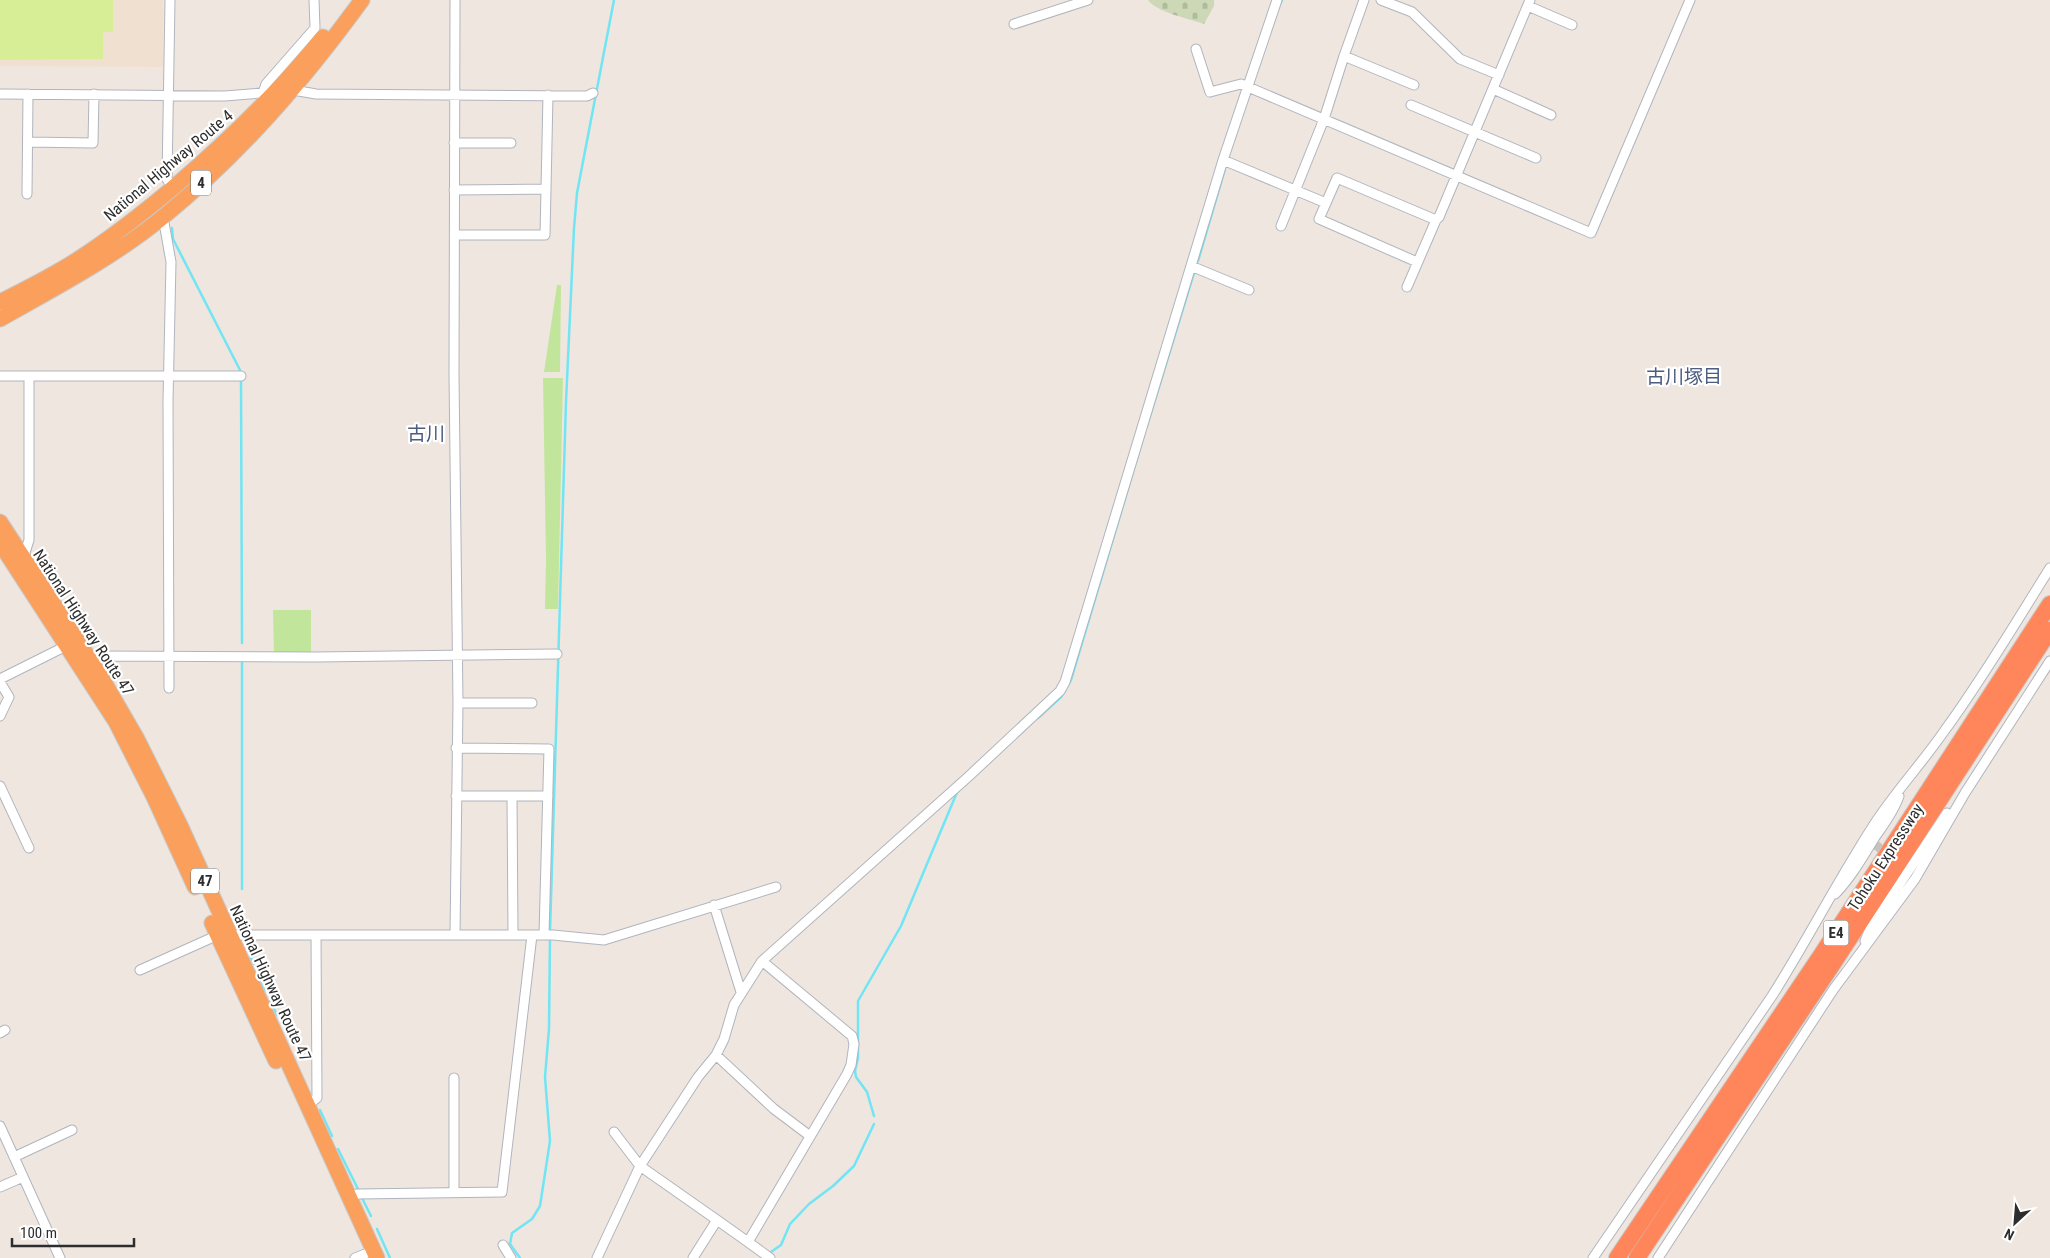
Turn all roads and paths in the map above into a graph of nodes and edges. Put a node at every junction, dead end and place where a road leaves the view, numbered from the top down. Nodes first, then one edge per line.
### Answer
1 (170, 0) edge
2 (314, 0) edge
3 (350, 0) edge
4 (362, 0) edge
5 (455, 0) edge
6 (1088, 0) edge
7 (1277, 0) edge
8 (1364, 0) edge
9 (1381, 0) edge
10 (1690, 0) edge
11 (1529, 3) edge
12 (1014, 24) dead end
13 (1572, 25) dead end
14 (1196, 49) dead end
15 (1344, 56) junction
16 (1499, 75) junction
17 (1414, 85) dead end
18 (1248, 87) junction
19 (1493, 89) junction
20 (293, 90) junction
21 (270, 93) junction
22 (593, 93) dead end
23 (0, 94) edge
24 (28, 94) junction
25 (94, 94) junction
26 (169, 95) junction
27 (453, 95) junction
28 (548, 96) junction
29 (1411, 104) dead end
30 (1552, 115) dead end
31 (1324, 119) junction
32 (1474, 133) junction
33 (28, 142) junction
34 (454, 143) junction
35 (511, 143) dead end
36 (1536, 158) dead end
37 (1223, 160) junction
38 (1456, 176) junction
39 (172, 188) junction
40 (546, 189) junction
41 (454, 190) junction
42 (1296, 190) junction
43 (27, 194) dead end
44 (1326, 203) junction
45 (163, 217) junction
46 (1436, 220) junction
47 (1281, 226) dead end
48 (455, 235) junction
49 (1418, 262) junction
50 (1191, 266) junction
51 (1406, 287) dead end
52 (1250, 290) dead end
53 (0, 302) edge
54 (0, 319) edge
55 (170, 375) junction
56 (0, 376) edge
57 (29, 376) junction
58 (241, 376) dead end
59 (0, 522) edge
60 (0, 543) edge
61 (23, 559) junction
62 (2050, 568) edge
63 (2050, 604) edge
64 (2050, 630) edge
65 (68, 646) junction
66 (456, 654) junction
67 (556, 654) dead end
68 (167, 657) junction
69 (2050, 661) edge
70 (91, 662) junction
71 (0, 680) edge
72 (169, 688) dead end
73 (458, 703) junction
74 (532, 703) dead end
75 (0, 716) edge
76 (456, 748) junction
77 (0, 786) edge
78 (1901, 788) junction
79 (1965, 793) junction
80 (456, 796) junction
81 (512, 796) junction
82 (548, 796) junction
83 (28, 848) dead end
84 (776, 886) dead end
85 (1826, 903) junction
86 (714, 905) junction
87 (224, 935) junction
88 (316, 935) junction
89 (455, 935) junction
90 (513, 935) junction
91 (532, 935) junction
92 (548, 935) junction
93 (1862, 951) junction
94 (762, 960) junction
95 (140, 970) dead end
96 (741, 992) junction
97 (716, 1054) junction
98 (454, 1078) dead end
99 (308, 1105) junction
100 (0, 1126) edge
101 (72, 1130) dead end
102 (614, 1132) dead end
103 (810, 1136) junction
104 (14, 1157) junction
105 (640, 1166) junction
106 (23, 1177) junction
107 (0, 1187) edge
108 (454, 1192) junction
109 (351, 1199) junction
110 (717, 1220) junction
111 (748, 1242) junction
112 (504, 1245) dead end
113 (366, 1257) edge
114 (60, 1258) edge
115 (512, 1258) edge
116 (597, 1258) edge
117 (694, 1258) edge
118 (770, 1258) edge
119 (1593, 1258) edge
120 (1617, 1258) edge
121 (1637, 1258) edge
122 (1658, 1258) edge

1 - 26 street
2 - 21 street
3 - 21 highway, National Highway Route 4 / 4
4 - 20 highway, National Highway Route 4 / 4
5 - 27 street
6 - 12 street
7 - 18 street
8 - 15 street
9 - 16 street
10 - 38 street
11 - 13 street
11 - 16 street
14 - 18 street
15 - 17 street
15 - 31 street
16 - 19 street
18 - 31 street
18 - 37 street
19 - 30 street
19 - 32 street
20 - 27 street
20 - 45 highway, National Highway Route 4 / 4
21 - 26 street
21 - 39 highway, National Highway Route 4 / 4
22 - 28 street
23 - 24 street
24 - 25 street
24 - 33 street
25 - 26 street
25 - 33 street
26 - 39 street
27 - 28 street
27 - 34 street
28 - 40 street
29 - 32 street
31 - 38 street
31 - 42 street
32 - 36 street
32 - 38 street
33 - 43 street
34 - 35 street
34 - 41 street
37 - 42 street
37 - 50 street
38 - 46 street
39 - 53 highway, National Highway Route 4 / 4
40 - 41 street
40 - 48 street
41 - 48 street
42 - 44 street
42 - 47 street
44 - 46 street
44 - 49 street
45 - 54 highway, National Highway Route 4 / 4
45 - 55 street
46 - 49 street
48 - 66 street
49 - 51 street
50 - 52 street
50 - 94 street
55 - 57 street
55 - 58 street
55 - 68 street
56 - 57 street
57 - 61 street
59 - 61 highway, National Highway Route 47 / 47
60 - 65 highway, National Highway Route 47 / 47
61 - 70 highway, National Highway Route 47 / 47
62 - 78 street
63 - 120 highway, Tohoku Expressway / E4
64 - 121 highway, Tohoku Expressway / E4
65 - 71 street
65 - 87 highway, National Highway Route 47 / 47
66 - 67 street
66 - 68 street
66 - 73 street
68 - 70 street
68 - 72 street
69 - 79 street
70 - 87 highway, National Highway Route 47 / 47
71 - 75 street
73 - 74 street
73 - 76 street
76 - 80 street
76 - 82 street
77 - 83 street
78 - 85 street
78 - 85 street
79 - 93 street
79 - 93 street
80 - 81 street
80 - 89 street
81 - 82 street
81 - 90 street
82 - 92 street
84 - 86 street
85 - 119 street
86 - 92 street
86 - 96 street
87 - 88 street
87 - 95 street
87 - 99 highway, National Highway Route 47 / 47
87 - 113 highway, National Highway Route 47 / 47
88 - 89 street
88 - 99 street
89 - 90 street
90 - 91 street
91 - 92 street
91 - 108 street
93 - 122 street
94 - 96 street
94 - 103 street
96 - 97 street
97 - 103 street
97 - 105 street
98 - 108 street
99 - 109 highway, National Highway Route 47 / 47
100 - 104 street
101 - 104 street
102 - 105 street
103 - 111 street
104 - 106 street
105 - 110 street
105 - 116 street
106 - 107 street
106 - 114 street
108 - 109 street
109 - 113 highway, National Highway Route 47 / 47
110 - 111 street
110 - 117 street
111 - 118 street
112 - 115 street

